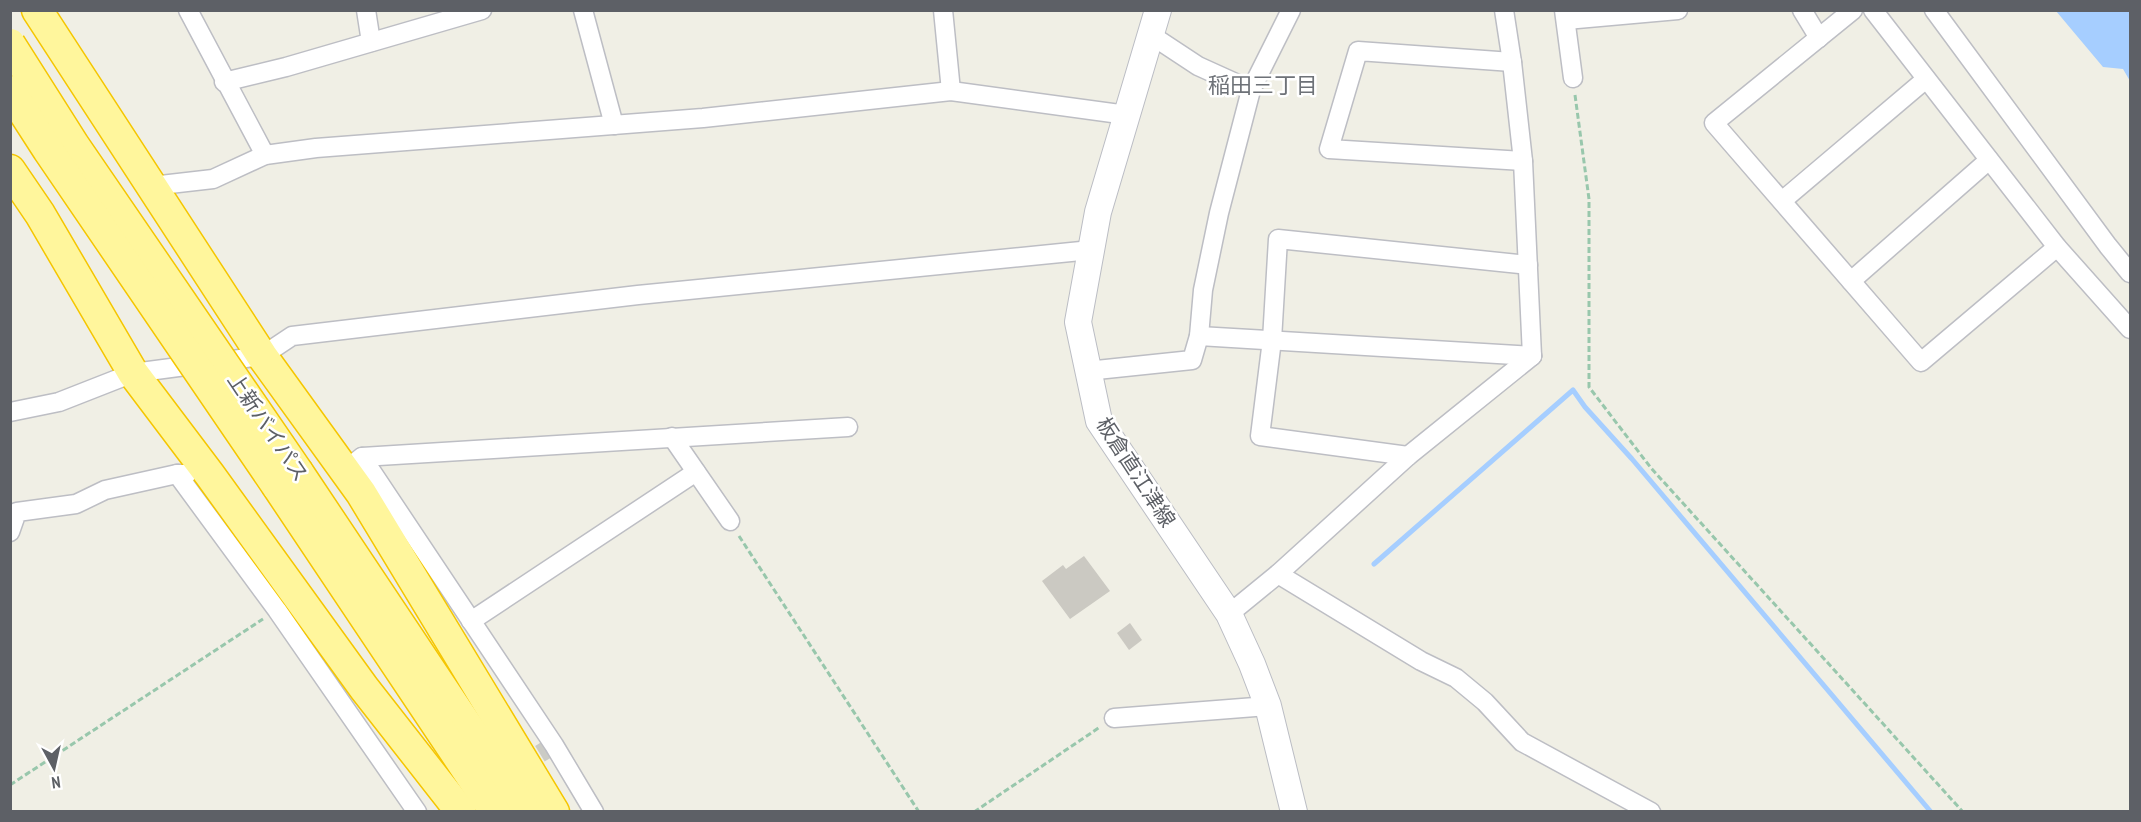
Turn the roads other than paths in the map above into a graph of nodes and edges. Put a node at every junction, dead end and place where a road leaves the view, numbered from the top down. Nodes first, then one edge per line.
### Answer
1 (37, 10) edge
2 (188, 10) edge
3 (366, 10) edge
4 (482, 10) edge
5 (943, 10) edge
6 (1158, 10) edge
7 (1291, 10) edge
8 (1504, 10) edge
9 (1678, 10) edge
10 (1802, 10) edge
11 (1853, 10) edge
12 (1873, 10) edge
13 (1934, 10) edge
14 (589, 12) edge
15 (1565, 15) edge
16 (1151, 35) junction
17 (1819, 38) junction
18 (371, 42) junction
19 (10, 44) edge
20 (1512, 62) junction
21 (1573, 78) road end
22 (1926, 79) junction
23 (224, 82) junction
24 (1251, 90) junction
25 (10, 91) edge
26 (951, 91) junction
27 (1127, 115) junction
28 (614, 125) junction
29 (265, 155) junction
30 (1989, 160) junction
31 (1524, 161) junction
32 (10, 170) edge
33 (152, 186) junction
34 (1782, 201) junction
35 (2057, 247) junction
36 (1091, 250) junction
37 (1528, 265) junction
38 (2130, 273) edge
39 (1851, 280) junction
40 (2130, 329) edge
41 (1199, 336) junction
42 (1272, 340) junction
43 (262, 356) junction
44 (1532, 356) junction
45 (1088, 371) junction
46 (133, 373) junction
47 (10, 412) edge
48 (848, 427) dead end
49 (672, 437) junction
50 (1408, 456) junction
51 (353, 464) junction
52 (696, 472) junction
53 (177, 474) junction
54 (210, 475) junction
55 (288, 479) junction
56 (730, 521) road end
57 (10, 532) edge
58 (1278, 574) junction
59 (1229, 614) junction
60 (471, 621) junction
61 (1268, 706) junction
62 (1114, 718) road end
63 (417, 812) edge
64 (461, 812) edge
65 (495, 812) edge
66 (525, 812) edge
67 (554, 812) edge
68 (594, 812) edge
69 (1294, 812) edge
70 (1651, 812) edge

1 - 33 highway
2 - 23 street
3 - 18 street
4 - 18 street
5 - 26 street
6 - 16 main road, 板倉直江津線
7 - 24 street
8 - 20 street
9 - 15 street
10 - 17 street
11 - 17 street
12 - 22 street
13 - 38 street
14 - 28 street
15 - 21 street
16 - 24 street
16 - 27 main road, 板倉直江津線
17 - 34 street
18 - 23 street
19 - 55 highway, 上新バイパス, bridge
20 - 31 street
20 - 31 street
22 - 30 street
22 - 34 street
23 - 29 street
24 - 41 street
25 - 55 highway, 上新バイパス, bridge
26 - 27 street
26 - 28 street
27 - 36 main road, 板倉直江津線
28 - 29 street
29 - 33 street
30 - 35 street
30 - 39 street
31 - 37 street
32 - 46 highway
33 - 43 highway
34 - 39 street
35 - 39 street
35 - 40 street
36 - 43 street
36 - 45 main road, 板倉直江津線
37 - 42 street
37 - 44 street
41 - 42 street
41 - 45 street
42 - 44 street
42 - 50 street
43 - 46 street
43 - 51 highway
44 - 50 street
45 - 59 main road, 板倉直江津線
46 - 47 street
46 - 54 highway
48 - 49 street
49 - 51 street
49 - 52 street
50 - 58 street
51 - 60 street
51 - 67 highway
52 - 56 street
52 - 60 street
53 - 54 street
53 - 57 street
53 - 63 street
54 - 64 highway
55 - 65 highway, 上新バイパス
55 - 66 highway, 上新バイパス
58 - 59 street
58 - 70 street
59 - 61 main road, 板倉直江津線
60 - 68 street
61 - 62 street
61 - 69 main road, 板倉直江津線

